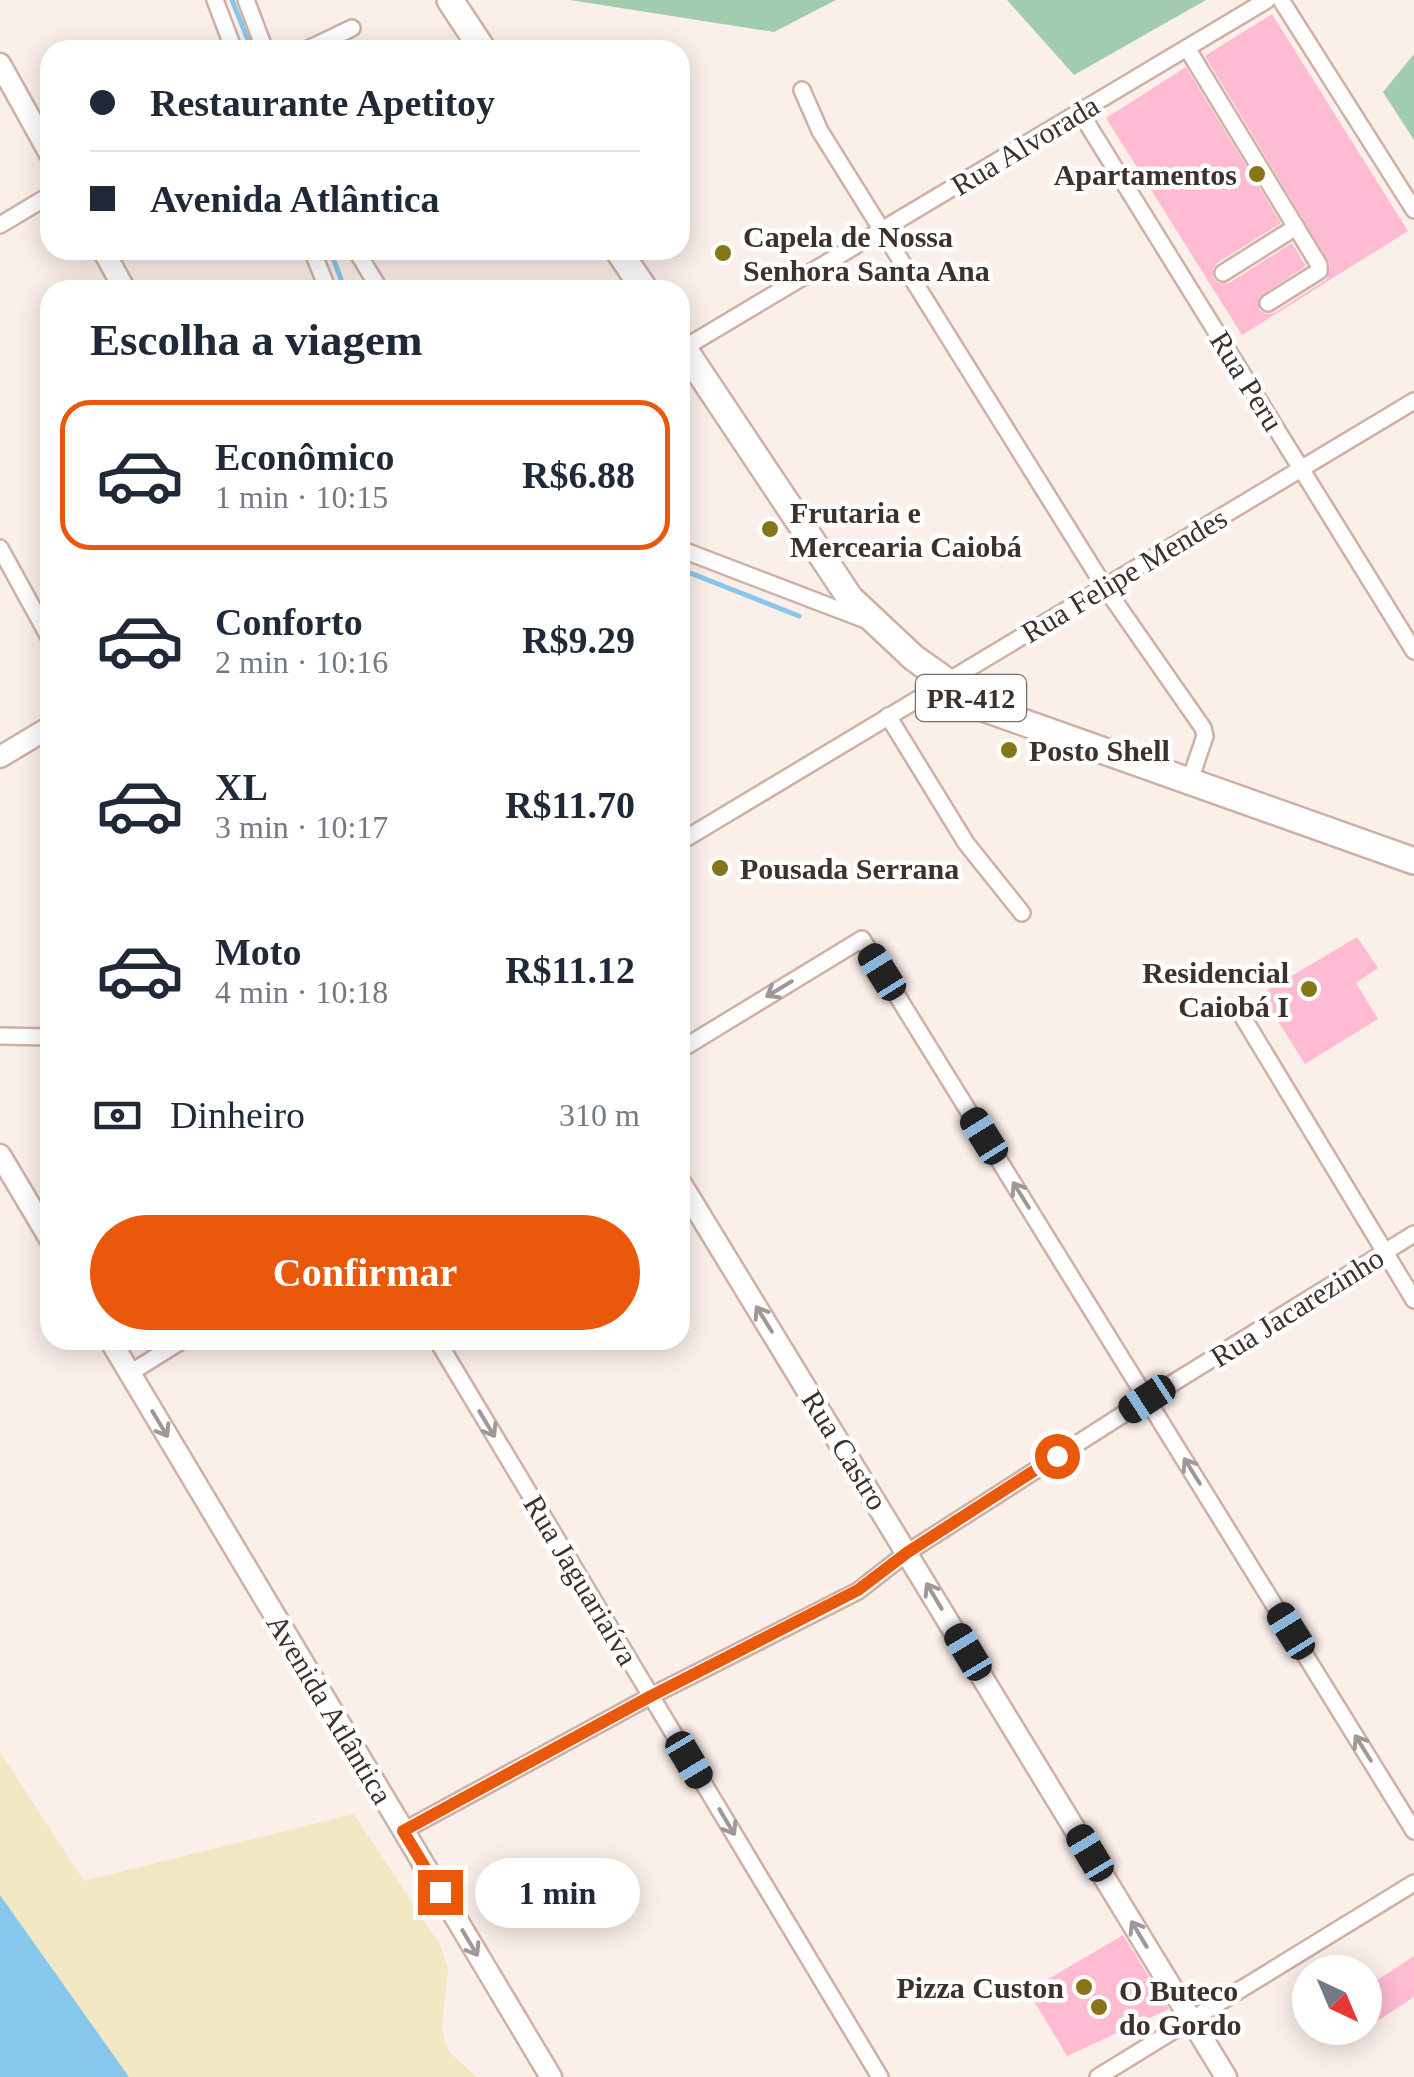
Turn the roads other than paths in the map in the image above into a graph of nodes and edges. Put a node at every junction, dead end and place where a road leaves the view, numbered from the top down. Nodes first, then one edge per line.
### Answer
1 (215, 0) edge
2 (246, 0) edge
3 (450, 0) edge
4 (1267, 0) edge
5 (1281, 0) edge
6 (352, 28) dead end
7 (230, 40) edge
8 (261, 40) edge
9 (327, 40) edge
10 (476, 40) edge
11 (1187, 48) junction
12 (0, 64) edge
13 (802, 90) dead end
14 (1080, 112) junction
15 (40, 136) edge
16 (40, 201) edge
17 (1414, 210) edge
18 (0, 226) edge
19 (1296, 228) junction
20 (882, 230) junction
21 (1224, 274) dead end
22 (1268, 303) dead end
23 (690, 342) edge
24 (690, 361) edge
25 (1414, 401) edge
26 (1302, 470) junction
27 (0, 548) edge
28 (690, 553) edge
29 (1104, 586) junction
30 (40, 621) edge
31 (874, 623) junction
32 (1414, 651) edge
33 (947, 680) junction
34 (888, 716) junction
35 (40, 733) edge
36 (0, 757) edge
37 (1189, 783) junction
38 (690, 835) edge
39 (1412, 858) edge
40 (1022, 913) dead end
41 (1238, 1009) dead end
42 (0, 1036) edge
43 (40, 1037) edge
44 (690, 1043) edge
45 (0, 1155) edge
46 (690, 1198) edge
47 (40, 1222) edge
48 (1414, 1234) edge
49 (1385, 1252) junction
50 (1414, 1300) edge
51 (116, 1350) edge
52 (166, 1350) edge
53 (443, 1350) edge
54 (130, 1372) junction
55 (1147, 1399) junction
56 (908, 1552) junction
57 (651, 1696) junction
58 (1414, 1830) edge
59 (403, 1831) junction
60 (1414, 1883) edge
61 (1191, 2020) junction
62 (551, 2077) edge
63 (880, 2077) edge
64 (1098, 2077) edge
65 (1226, 2077) edge

1 - 7 street
2 - 8 street
3 - 10 main road
4 - 11 street, Rua Alvorada
5 - 17 street
6 - 9 street
11 - 14 street, Rua Alvorada
11 - 19 street
12 - 15 street
13 - 20 street
14 - 20 street, Rua Alvorada
14 - 26 street, Rua Peru
16 - 18 street
19 - 21 street
19 - 22 street
20 - 23 street, Rua Alvorada
20 - 29 street
24 - 31 main road, PR-412
25 - 26 street, Rua Felipe Mendes
26 - 29 street, Rua Felipe Mendes
26 - 32 street, Rua Peru
27 - 30 street
28 - 31 street
29 - 33 street, Rua Felipe Mendes
29 - 37 street
31 - 33 main road, PR-412
33 - 34 street, Rua Felipe Mendes
33 - 37 main road, PR-412
34 - 38 street, Rua Felipe Mendes
34 - 40 street
35 - 36 street
37 - 39 main road, PR-412
41 - 49 street
42 - 43 street
55 -> 44 street
45 - 47 street
56 -> 46 street, Rua Castro
48 - 49 street, Rua Jacarezinho
49 - 50 street
49 - 55 street, Rua Jacarezinho
51 - 54 street, Avenida Atlântica
52 - 54 street
53 -> 57 street, Rua Jaguariaíva
54 -> 59 street, Avenida Atlântica
55 - 56 street, Rua Jacarezinho
58 -> 55 street
56 - 57 street, Rua Jacarezinho
61 -> 56 street, Rua Castro
57 - 59 street, Rua Jacarezinho
57 -> 63 street, Rua Jaguariaíva
59 -> 62 street, Avenida Atlântica
60 - 61 street
61 - 64 street
61 - 65 street, Rua Castro

